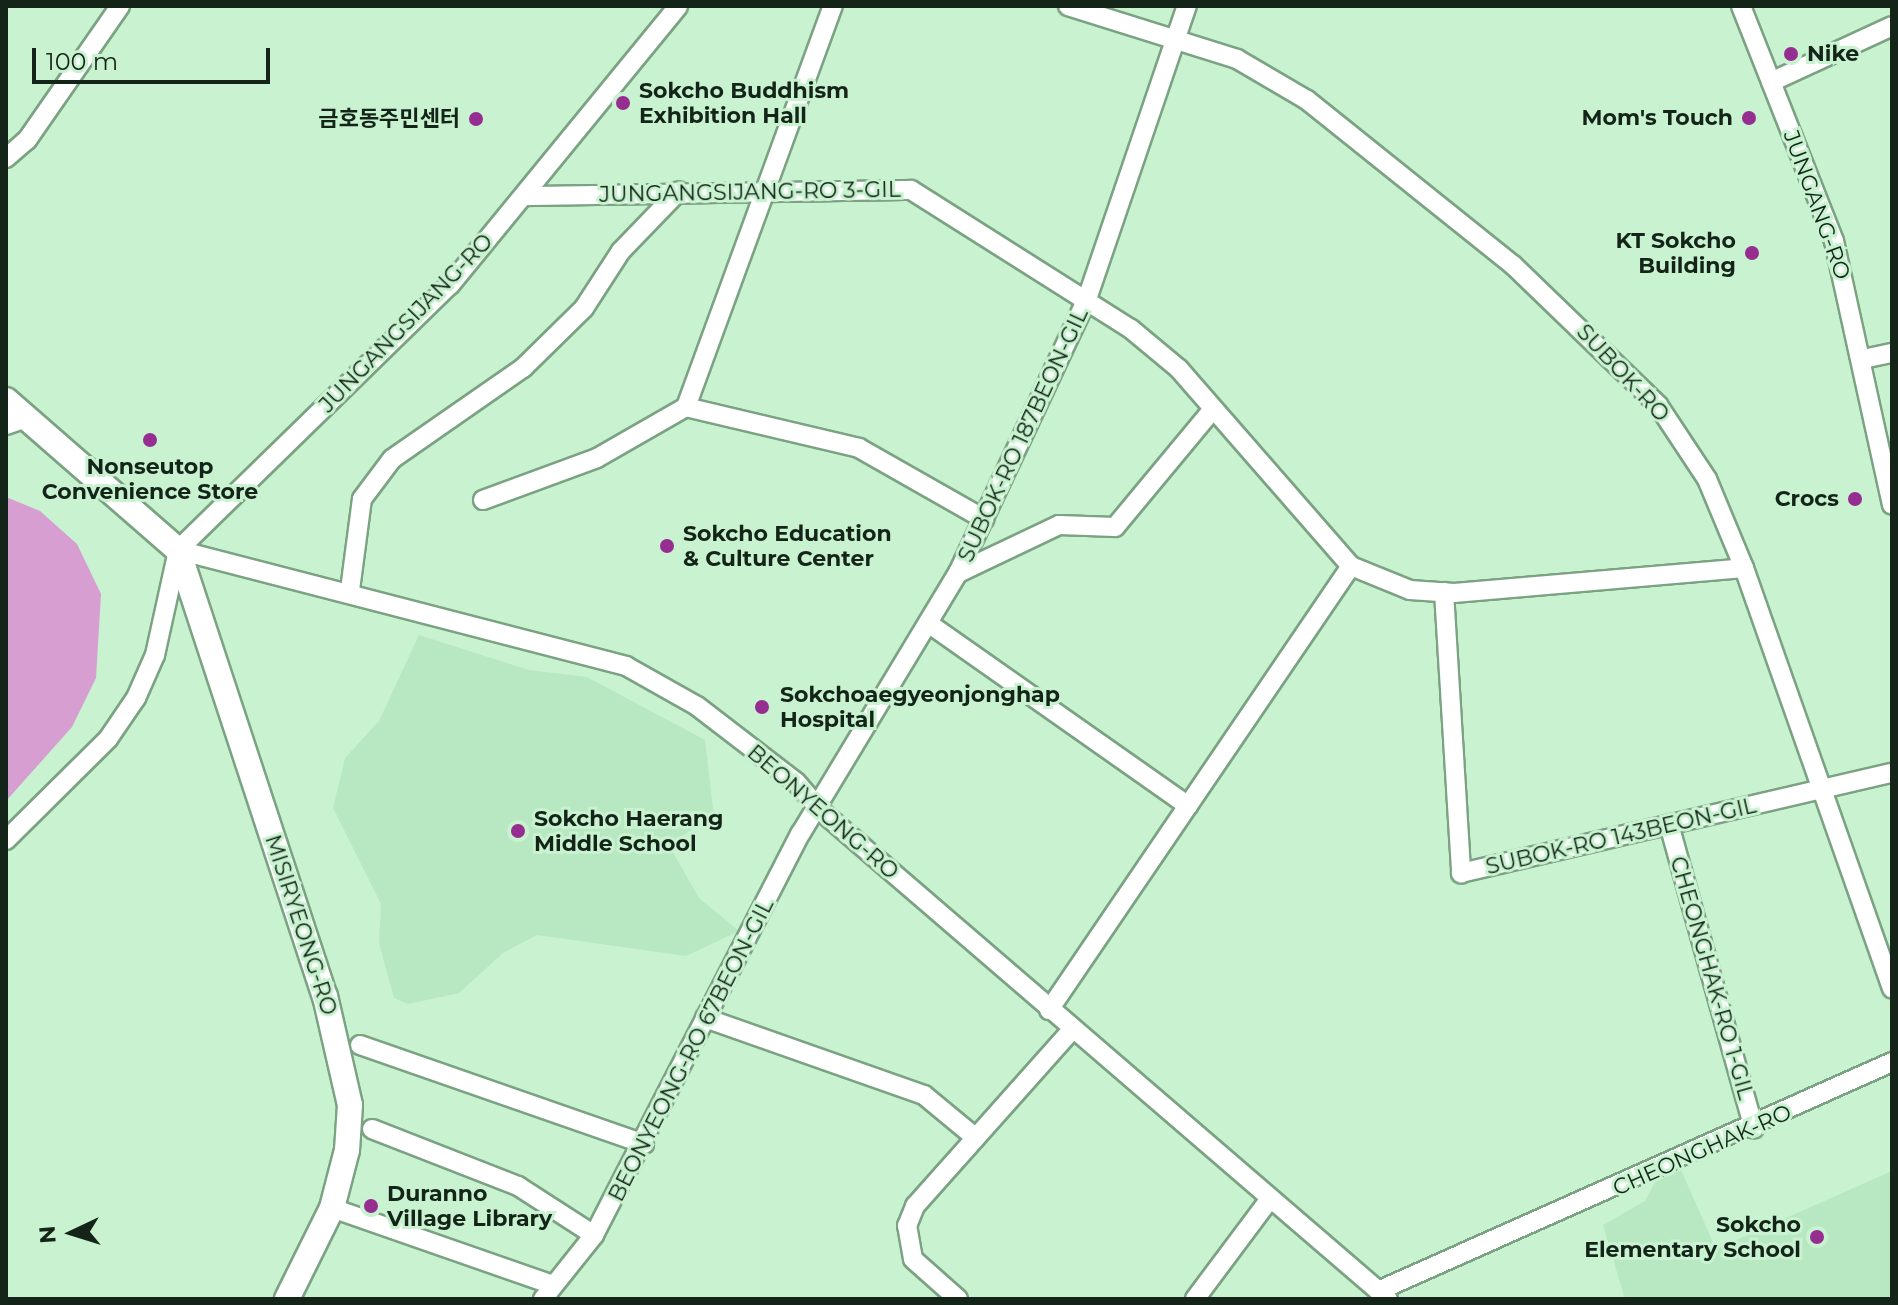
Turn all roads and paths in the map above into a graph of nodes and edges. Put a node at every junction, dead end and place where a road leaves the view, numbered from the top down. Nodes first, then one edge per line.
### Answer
1 (120, 6) edge
2 (678, 6) edge
3 (833, 6) edge
4 (1068, 6) edge
5 (1187, 6) edge
6 (1741, 6) edge
7 (1892, 26) edge
8 (1176, 36) junction
9 (1771, 82) junction
10 (6, 158) edge
11 (679, 191) junction
12 (764, 193) junction
13 (527, 196) junction
14 (1087, 299) junction
15 (1892, 353) edge
16 (1863, 359) junction
17 (6, 400) edge
18 (686, 407) junction
19 (1212, 410) junction
20 (16, 422) edge
21 (483, 500) dead end
22 (1892, 505) edge
23 (984, 519) junction
24 (178, 550) junction
25 (1351, 566) junction
26 (1744, 568) junction
27 (958, 573) junction
28 (350, 590) junction
29 (1444, 592) junction
30 (928, 623) junction
31 (1892, 773) edge
32 (1821, 789) junction
33 (1188, 806) junction
34 (821, 811) junction
35 (1670, 828) junction
36 (6, 840) edge
37 (1892, 989) edge
38 (1049, 1010) junction
39 (705, 1018) junction
40 (1072, 1030) junction
41 (360, 1045) dead end
42 (1892, 1062) edge
43 (1754, 1128) junction
44 (372, 1129) dead end
45 (976, 1138) junction
46 (644, 1144) junction
47 (1269, 1200) junction
48 (332, 1208) junction
49 (594, 1235) junction
50 (548, 1292) edge
51 (1383, 1295) edge
52 (287, 1299) edge
53 (958, 1299) edge
54 (1195, 1299) edge

1 - 10 street
2 - 13 street, JUNGANGSIJANG-RO
3 - 12 street
4 - 8 street, SUBOK-RO
5 - 8 street, SUBOK-RO 187BEON-GIL
6 - 9 street, JUNGANG-RO
7 - 9 street
8 - 14 street, SUBOK-RO 187BEON-GIL
8 - 26 street, SUBOK-RO
9 - 16 street, JUNGANG-RO
11 - 12 street, JUNGANGSIJANG-RO 3-GIL
11 - 13 street, JUNGANGSIJANG-RO 3-GIL
11 - 28 street
12 - 14 street, JUNGANGSIJANG-RO 3-GIL
12 - 18 street
13 - 24 street, JUNGANGSIJANG-RO
14 - 19 street, JUNGANGSIJANG-RO 3-GIL
14 - 23 street, SUBOK-RO 187BEON-GIL
15 - 16 street
16 - 22 street, JUNGANG-RO
17 - 20 main road, BEONYEONG-RO
18 - 21 street
18 - 23 street
19 - 25 street
19 - 27 street
20 - 24 main road, BEONYEONG-RO
23 - 27 street, SUBOK-RO 187BEON-GIL
24 - 28 street, BEONYEONG-RO
24 - 36 street
24 - 48 main road, MISIRYEONG-RO
25 - 29 street
25 - 33 street
26 - 29 street
26 - 32 street, SUBOK-RO
27 - 30 street, SUBOK-RO 187BEON-GIL
28 - 34 street, BEONYEONG-RO
29 - 35 street, SUBOK-RO 143BEON-GIL
30 - 33 street
30 - 34 street, SUBOK-RO 187BEON-GIL
31 - 32 street, SUBOK-RO 143BEON-GIL
32 - 35 street, SUBOK-RO 143BEON-GIL
32 - 37 street, SUBOK-RO
33 - 38 street
34 - 38 street, BEONYEONG-RO
34 - 39 street, BEONYEONG-RO 67BEON-GIL
35 - 43 street, CHEONGHAK-RO 1-GIL
38 - 40 street, BEONYEONG-RO
39 - 45 street
39 - 46 street, BEONYEONG-RO 67BEON-GIL
40 - 45 street
40 - 47 street, BEONYEONG-RO
41 - 46 street
42 - 43 street, CHEONGHAK-RO
43 - 51 street, CHEONGHAK-RO
44 - 49 street
45 - 53 street
46 - 49 street, BEONYEONG-RO 67BEON-GIL
47 - 51 street, BEONYEONG-RO
47 - 54 street
48 - 50 street, BEONYEONG-RO 67BEON-GIL
48 - 52 main road, MISIRYEONG-RO
49 - 50 street, BEONYEONG-RO 67BEON-GIL

